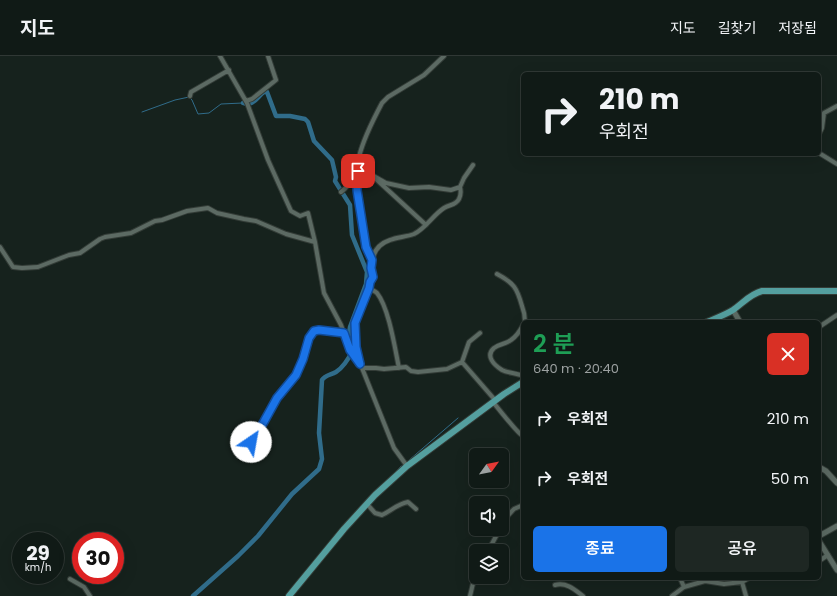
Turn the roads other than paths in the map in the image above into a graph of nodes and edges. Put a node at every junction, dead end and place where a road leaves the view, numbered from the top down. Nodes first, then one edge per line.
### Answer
1 (220, 56) edge
2 (268, 56) edge
3 (444, 56) edge
4 (229, 70) junction
5 (190, 96) dead end
6 (247, 103) junction
7 (837, 106) edge
8 (821, 130) edge
9 (821, 154) edge
10 (837, 164) edge
11 (473, 165) dead end
12 (358, 171) junction
13 (373, 176) junction
14 (460, 187) junction
15 (342, 191) dead end
16 (426, 225) junction
17 (315, 242) junction
18 (0, 247) edge
19 (372, 260) junction
20 (497, 274) dead end
21 (369, 288) junction
22 (836, 293) edge
23 (733, 310) junction
24 (837, 315) edge
25 (525, 320) edge
26 (712, 320) edge
27 (739, 320) edge
28 (821, 326) edge
29 (521, 328) edge
30 (344, 333) junction
31 (480, 333) dead end
32 (462, 362) junction
33 (361, 366) junction
34 (399, 368) junction
35 (521, 375) edge
36 (521, 383) edge
37 (494, 401) junction
38 (521, 435) edge
39 (261, 449) dead end
40 (407, 466) junction
41 (821, 467) edge
42 (837, 484) edge
43 (367, 504) junction
44 (521, 506) edge
45 (416, 509) dead end
46 (509, 514) edge
47 (837, 526) edge
48 (821, 535) edge
49 (821, 544) edge
50 (828, 556) junction
51 (821, 560) edge
52 (837, 570) edge
53 (70, 578) dead end
54 (681, 580) edge
55 (746, 580) edge
56 (742, 582) junction
57 (473, 584) edge
58 (555, 585) dead end
59 (684, 587) junction
60 (90, 596) edge
61 (289, 596) edge
62 (470, 596) edge
63 (583, 596) edge
64 (672, 596) edge
65 (746, 596) edge

1 - 4 street
2 - 6 street
3 - 12 street
4 - 5 street
4 - 6 street
6 - 17 street
7 - 8 street
9 - 10 street
11 - 14 street
12 - 13 street
12 - 15 street
12 - 19 street
13 - 14 street
13 - 16 street
14 - 16 street
16 - 19 street
17 - 18 street
17 - 30 street
19 - 21 street
20 - 25 street
21 - 33 street
21 - 34 street
22 - 23 main road
23 - 26 main road
23 - 27 street
24 - 28 street
29 - 35 street
30 - 33 street
30 - 39 street
31 - 32 street
32 - 34 street
32 - 37 street
33 - 34 street
33 - 40 street
36 - 37 main road
37 - 38 street
37 - 40 main road
40 - 43 main road
41 - 42 street
43 - 45 street
43 - 61 main road
44 - 46 street
47 - 48 street
49 - 50 street
50 - 51 street
50 - 52 street
53 - 60 street
54 - 59 street
55 - 56 street
56 - 59 street
56 - 65 street
57 - 62 street
58 - 63 street
59 - 64 street

